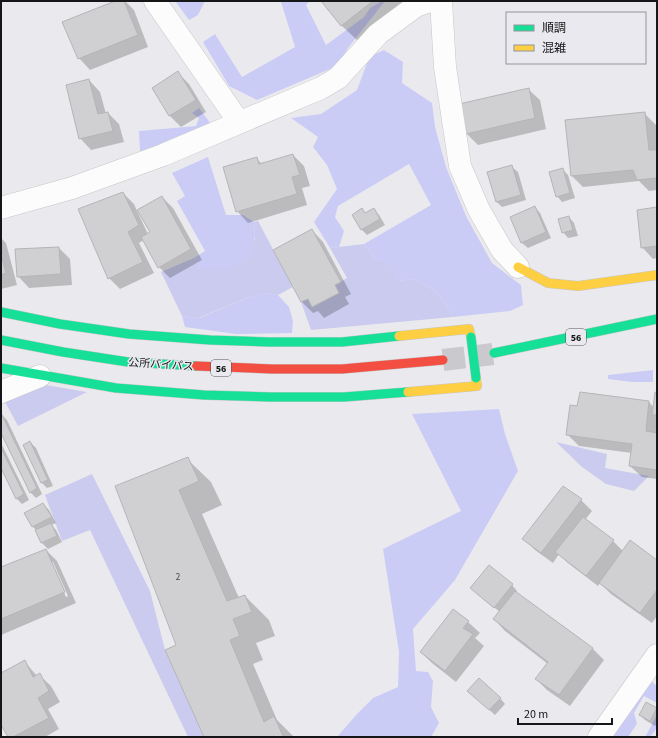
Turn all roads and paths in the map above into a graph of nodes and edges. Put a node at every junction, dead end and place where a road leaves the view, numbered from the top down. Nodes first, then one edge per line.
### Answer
1 (155, 1) edge
2 (430, 1) edge
3 (441, 1) edge
4 (239, 122) junction
5 (1, 208) edge
6 (518, 267) joint
7 (657, 275) edge
8 (1, 312) edge
9 (657, 320) edge
10 (1, 340) edge
11 (494, 354) tunnel mouth
12 (443, 360) tunnel mouth
13 (1, 368) edge
14 (40, 376) junction
15 (1, 392) edge
16 (657, 654) edge
17 (600, 737) edge

1 - 4 street
2 - 4 street
3 - 6 street
4 - 5 street
6 - 7 street
8 - 14 street, bridge
9 - 11 street, 56
10 - 12 street, 公所バイパス / 56
13 - 14 street
14 - 15 street
16 - 17 street

